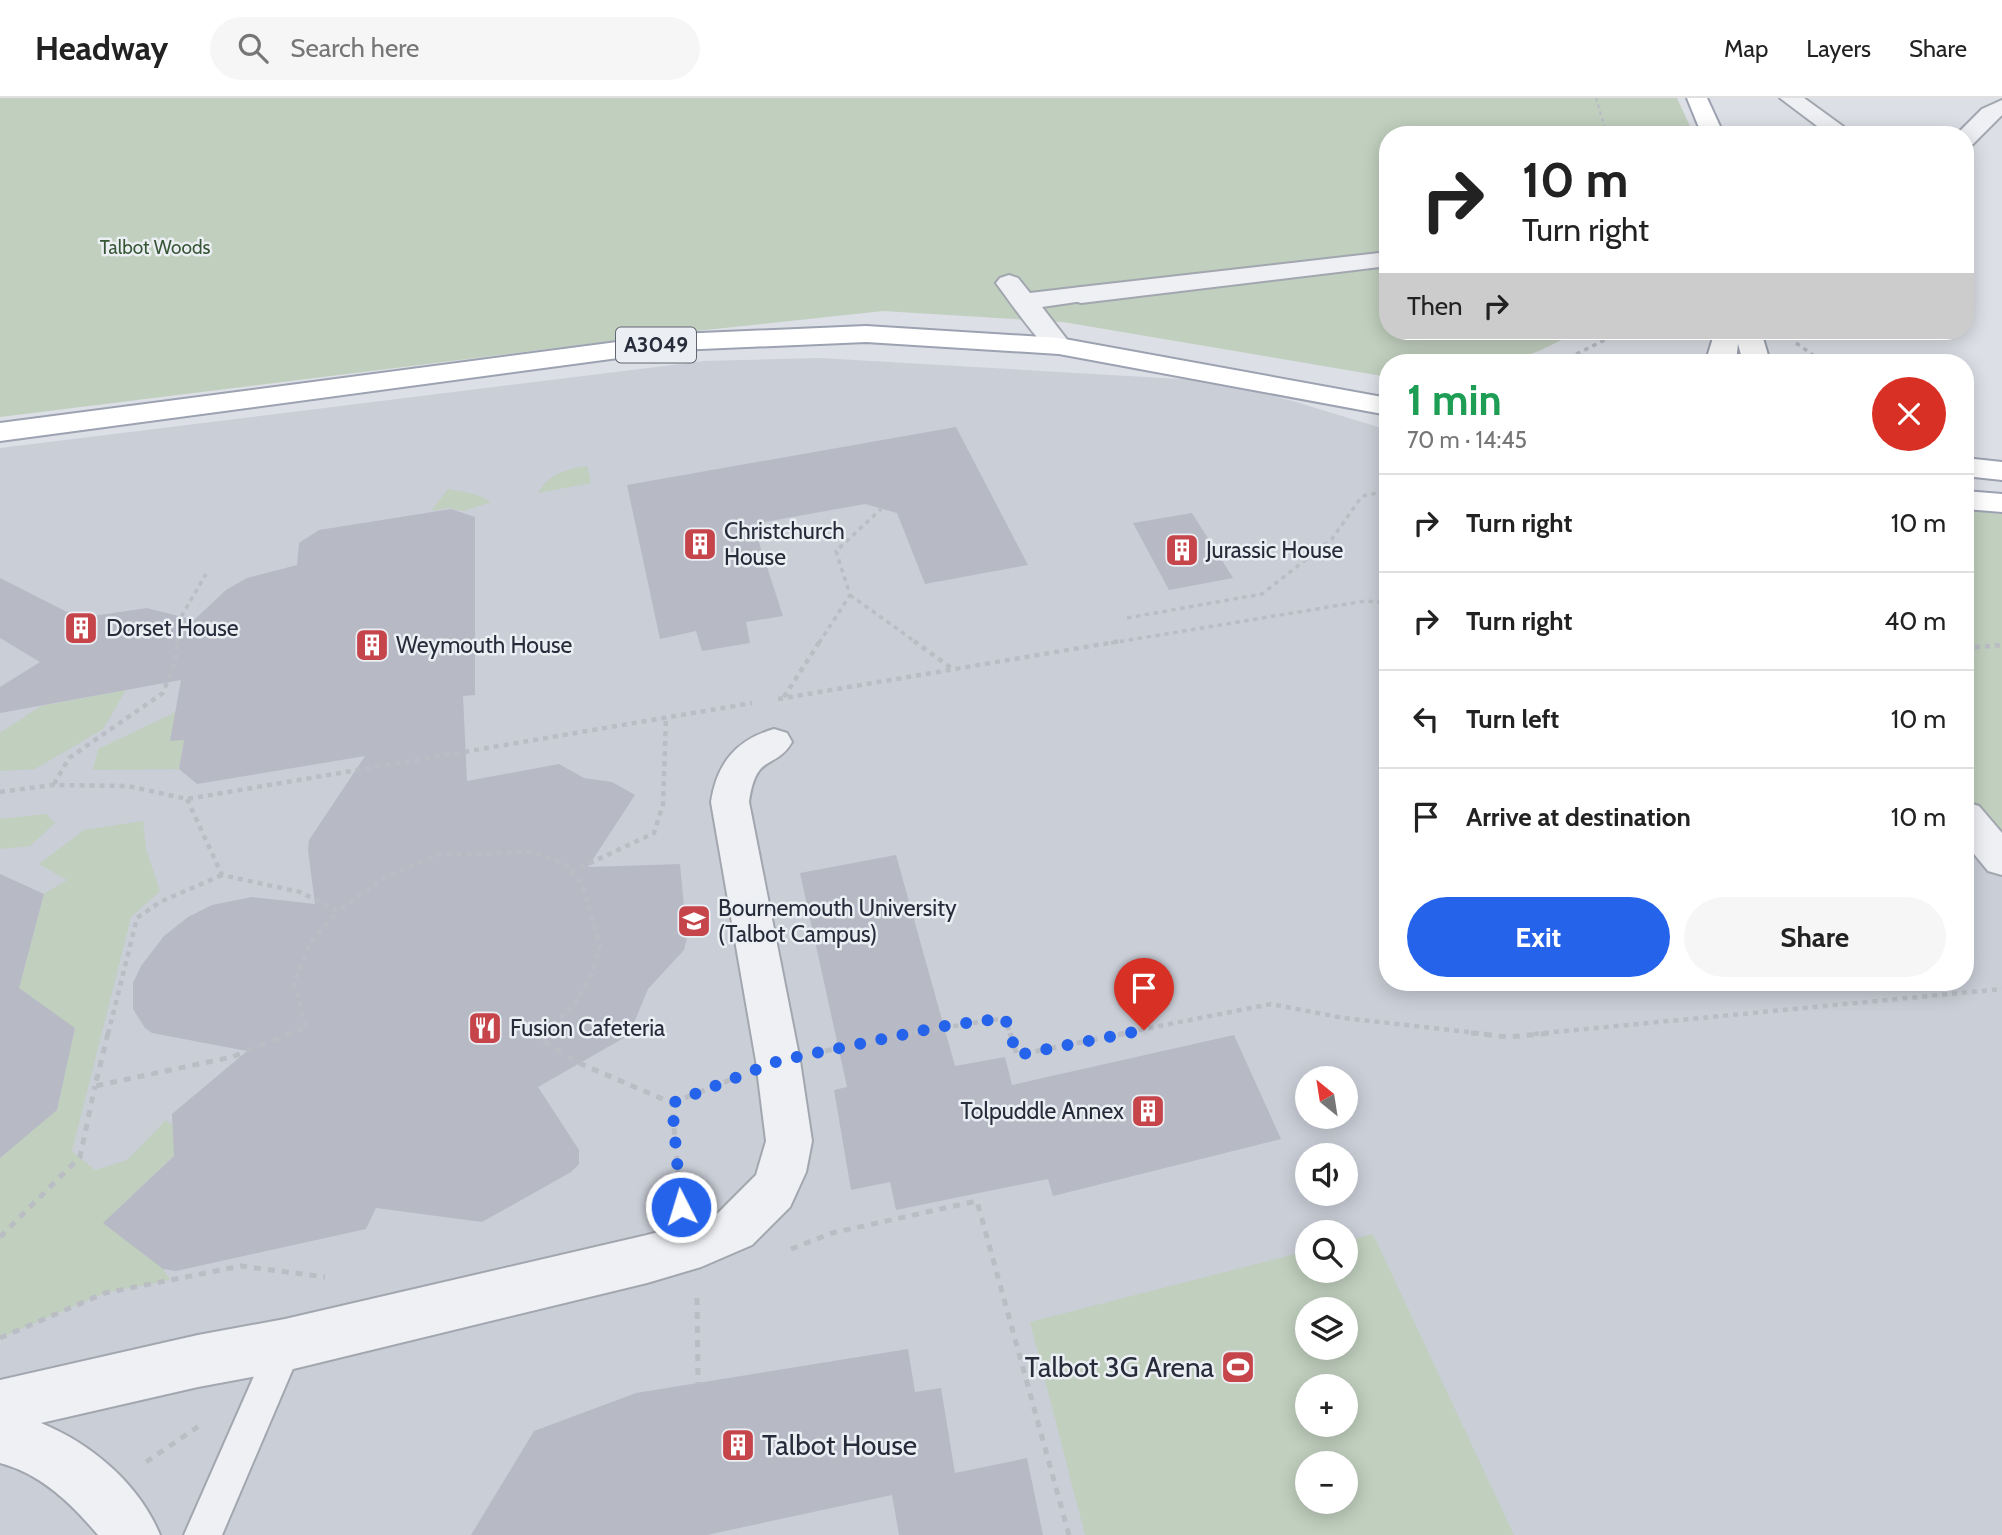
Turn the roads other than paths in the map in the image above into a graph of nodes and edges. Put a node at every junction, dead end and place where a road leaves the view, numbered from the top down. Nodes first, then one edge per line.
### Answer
1 (1697, 98) edge
2 (1790, 98) edge
3 (2002, 106) edge
4 (1709, 126) edge
5 (1830, 126) edge
6 (1974, 130) edge
7 (1379, 260) edge
8 (1059, 346) junction
9 (1313, 392) junction
10 (1379, 399) edge
11 (1379, 405) edge
12 (0, 432) edge
13 (1974, 468) edge
14 (2002, 471) edge
15 (1974, 501) edge
16 (2002, 503) edge
17 (771, 711) road end
18 (1974, 827) edge
19 (2002, 860) edge
20 (285, 1345) junction
21 (0, 1406) edge
22 (0, 1436) edge
23 (120, 1519) edge
24 (204, 1535) edge

1 - 4 main road
2 - 5 street
3 - 6 street
7 - 8 street
8 - 9 main road, A3049
8 - 12 main road, A3049
9 - 10 main road, A3049
9 - 11 main road, A3049
13 - 14 main road
15 - 16 main road
17 - 20 street
18 - 19 street
20 - 21 street
20 - 24 lane
22 - 23 street

